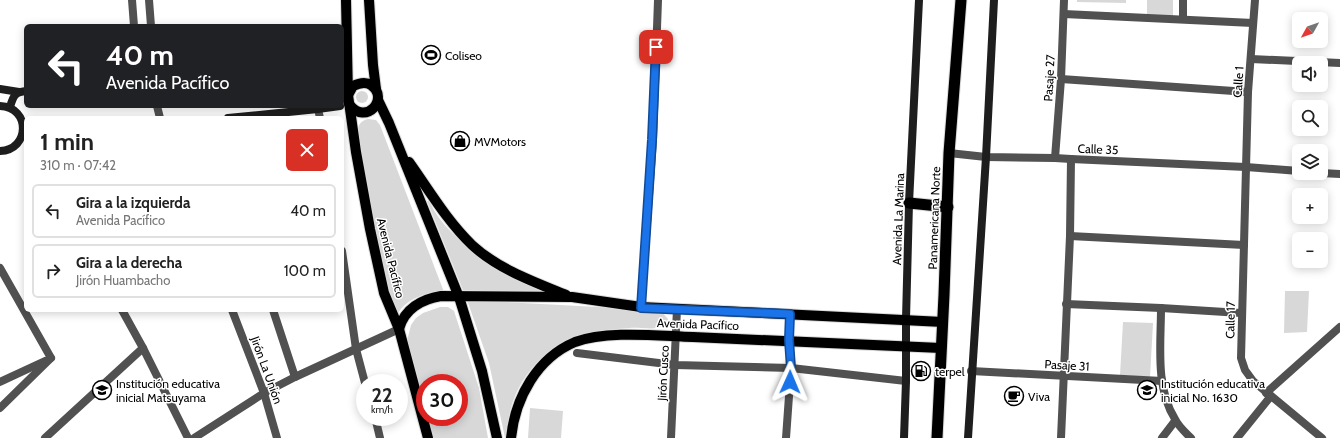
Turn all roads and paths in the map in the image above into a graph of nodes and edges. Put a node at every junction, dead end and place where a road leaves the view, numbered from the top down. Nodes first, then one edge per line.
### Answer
1 (132, 0) edge
2 (149, 0) edge
3 (346, 0) edge
4 (369, 0) edge
5 (658, 0) edge
6 (919, 0) edge
7 (961, 0) edge
8 (994, 0) edge
9 (1064, 0) edge
10 (1183, 0) edge
11 (1255, 0) edge
12 (1064, 14) junction
13 (1183, 19) junction
14 (1253, 23) junction
15 (134, 24) edge
16 (150, 24) edge
17 (1251, 59) junction
18 (1340, 63) edge
19 (1061, 79) junction
20 (0, 89) edge
21 (22, 92) edge
22 (1248, 92) junction
23 (377, 95) junction
24 (344, 101) edge
25 (3, 105) edge
26 (331, 108) edge
27 (319, 114) edge
28 (274, 116) edge
29 (23, 141) edge
30 (400, 149) junction
31 (0, 151) edge
32 (949, 153) junction
33 (986, 157) junction
34 (1055, 158) junction
35 (1071, 159) junction
36 (1246, 167) junction
37 (1292, 170) edge
38 (1328, 173) edge
39 (1340, 174) edge
40 (909, 203) junction
41 (948, 207) junction
42 (1070, 236) junction
43 (1244, 246) junction
44 (344, 265) edge
45 (0, 268) edge
46 (459, 296) junction
47 (572, 297) junction
48 (1066, 304) junction
49 (641, 308) junction
50 (1161, 308) junction
51 (677, 309) junction
52 (24, 310) edge
53 (25, 312) edge
54 (123, 312) edge
55 (233, 312) edge
56 (274, 312) edge
57 (1241, 313) junction
58 (790, 314) junction
59 (906, 319) junction
60 (943, 322) junction
61 (1340, 327) edge
62 (399, 329) junction
63 (676, 336) junction
64 (789, 340) junction
65 (906, 347) junction
66 (143, 348) junction
67 (941, 348) junction
68 (356, 349) junction
69 (577, 353) dead end
70 (52, 358) junction
71 (675, 365) junction
72 (791, 368) junction
73 (971, 371) junction
74 (363, 374) edge
75 (1063, 377) junction
76 (295, 378) junction
77 (906, 381) junction
78 (1162, 381) junction
79 (0, 382) edge
80 (264, 393) junction
81 (1268, 394) junction
82 (0, 408) edge
83 (1175, 421) junction
84 (377, 426) edge
85 (511, 435) edge
86 (45, 438) edge
87 (188, 438) edge
88 (194, 438) edge
89 (278, 438) edge
90 (380, 438) edge
91 (428, 438) edge
92 (497, 438) edge
93 (671, 438) edge
94 (786, 438) edge
95 (904, 438) edge
96 (937, 438) edge
97 (968, 438) edge
98 (1061, 438) edge
99 (1162, 438) edge
100 (1191, 438) edge
101 (1237, 438) edge
102 (1322, 438) edge

1 - 15 street
2 - 16 street
3 - 24 main road, Avenida Pacífico
4 - 23 main road
5 - 49 street
6 - 40 main road, Avenida La Marina
7 - 32 highway, Panamericana Norte
8 - 33 main road
9 - 12 street, Pasaje 27
10 - 13 street
11 - 14 street, Calle 1
12 - 13 street
12 - 19 street, Pasaje 27
13 - 14 street
14 - 17 street, Calle 1
17 - 18 street
17 - 22 street, Calle 1
19 - 22 street
19 - 34 street, Pasaje 27
20 - 21 main road
21 - 25 main road
22 - 36 street, Calle 1
23 - 24 main road
23 - 24 main road
23 - 30 main road
24 - 62 main road, Avenida Pacífico
25 - 29 main road
26 - 27 main road
27 - 28 main road
29 - 31 main road
30 - 46 main road
30 - 47 main road
32 - 33 street, Calle 35
32 - 41 highway, Panamericana Norte
33 - 34 street, Calle 35
33 - 73 main road
34 - 35 street, Calle 35
35 - 36 street, Calle 35
35 - 42 street
36 - 37 street, Calle 35
36 - 43 street, Calle 17
38 - 39 street
40 - 41 highway
40 - 59 main road, Avenida La Marina
41 - 60 highway, Panamericana Norte
42 - 43 street
42 - 48 street
43 - 57 street, Calle 17
44 - 68 street
45 - 52 street
46 - 47 main road, Avenida Pacífico
46 - 62 main road, Avenida Pacífico
46 - 92 main road
47 - 49 main road, Avenida Pacífico
48 - 50 street
48 - 75 street
49 - 51 main road, Avenida Pacífico
50 - 57 street
50 - 78 street
51 - 58 main road, Avenida Pacífico
51 - 63 street, Jirón Cusco
53 - 70 street
54 - 66 street
55 - 80 street, Jirón La Unión
56 - 76 street
57 - 81 street, Calle 17
58 - 59 main road, Avenida Pacífico
58 - 64 street
59 - 60 main road, Avenida Pacífico
59 - 65 main road, Avenida La Marina
60 - 67 highway, Panamericana Norte
61 - 81 street
62 - 68 street
62 - 91 main road, Avenida Pacífico
63 - 64 main road, Avenida Pacífico
63 - 71 street, Jirón Cusco
63 - 85 main road, Avenida Pacífico
64 - 65 main road, Avenida Pacífico
64 - 72 street
65 - 67 main road, Avenida Pacífico
65 - 77 main road, Avenida La Marina
66 - 86 street
66 - 87 street
67 - 96 highway, Panamericana Norte
68 - 74 street
68 - 76 street
69 - 71 street
70 - 79 street
70 - 82 street
71 - 72 street
71 - 93 street, Jirón Cusco
72 - 77 street
72 - 94 street
73 - 75 street, Pasaje 31
73 - 97 main road
75 - 78 street, Pasaje 31
75 - 98 street
76 - 80 street
77 - 95 main road, Avenida La Marina
78 - 83 street
80 - 88 street
80 - 89 street, Jirón La Unión
81 - 101 street
81 - 102 street, Calle 17
83 - 99 street
83 - 100 street
84 - 90 street

